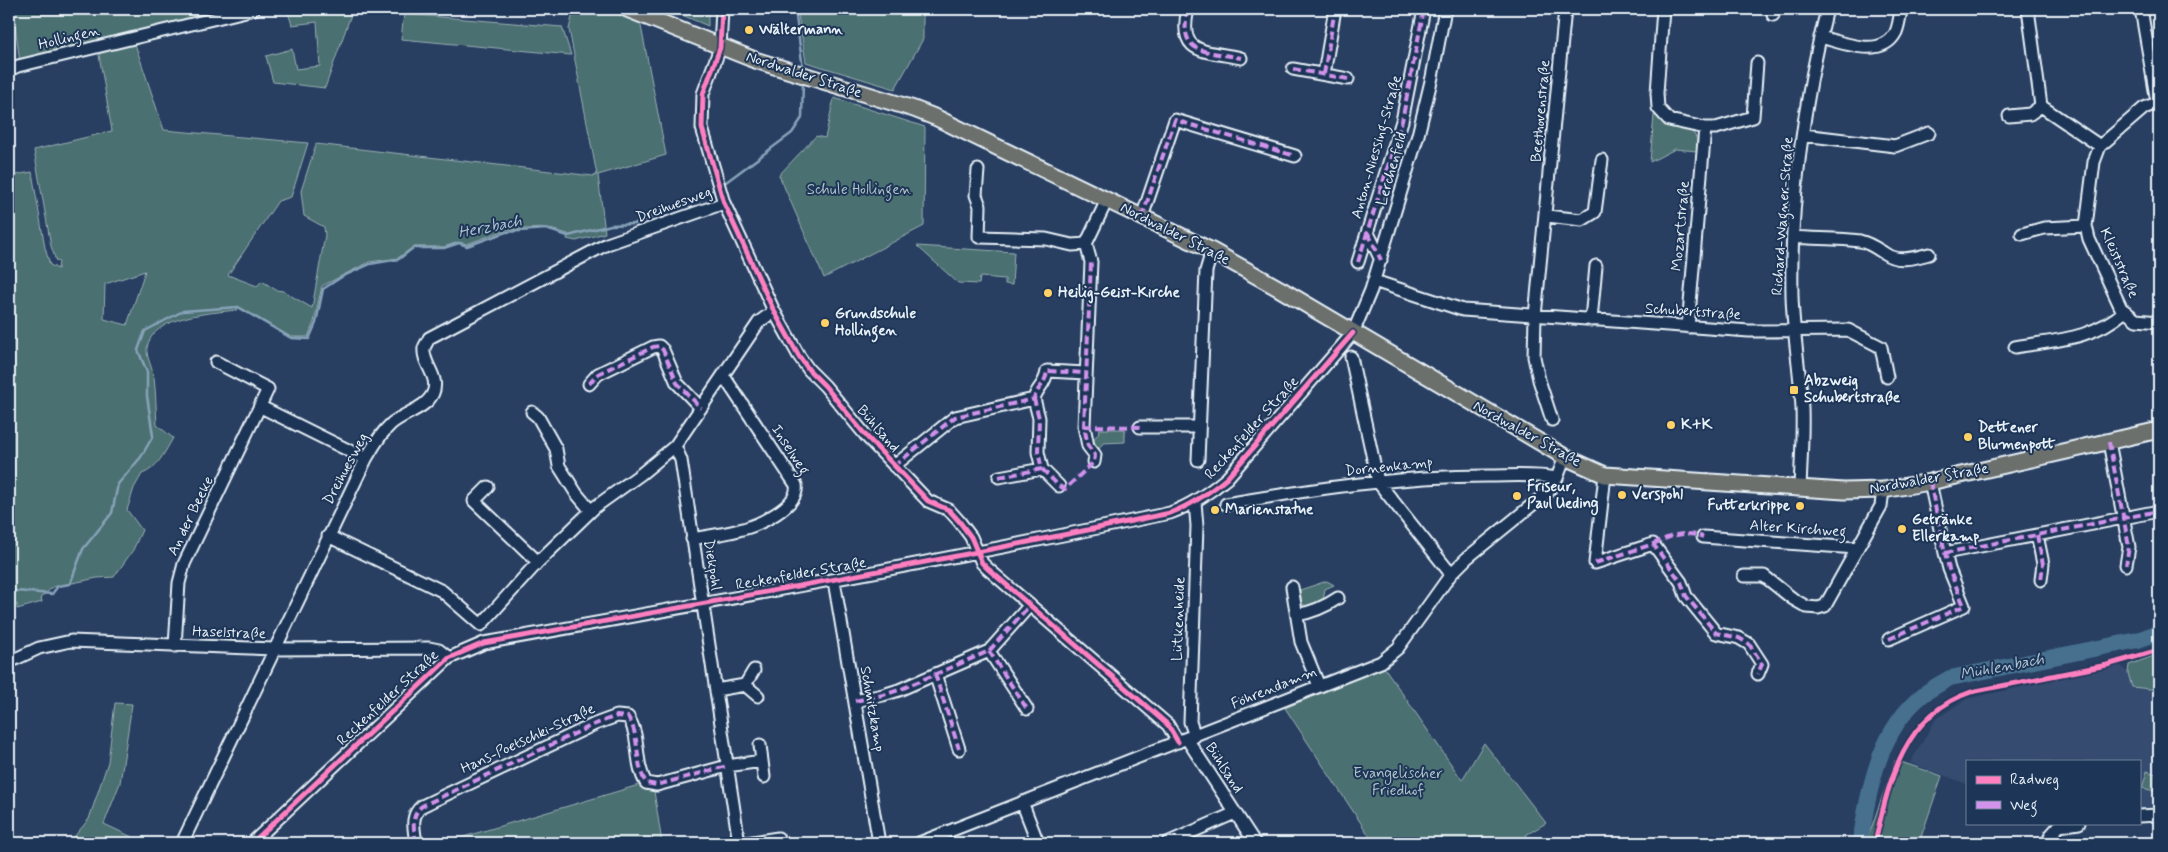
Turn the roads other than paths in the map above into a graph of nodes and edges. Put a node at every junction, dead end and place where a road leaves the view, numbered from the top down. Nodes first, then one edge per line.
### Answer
1 (254, 9) edge
2 (626, 9) edge
3 (722, 9) edge
4 (1188, 9) edge
5 (1336, 9) edge
6 (1424, 9) edge
7 (1445, 9) edge
8 (1565, 9) edge
9 (1662, 9) edge
10 (1827, 9) edge
11 (1901, 9) edge
12 (2028, 9) edge
13 (2141, 9) edge
14 (1820, 37) junction
15 (720, 48) junction
16 (1241, 58) dead end
17 (1757, 63) dead end
18 (1294, 69) dead end
19 (9, 70) edge
20 (1324, 74) junction
21 (1348, 79) dead end
22 (2158, 102) edge
23 (2041, 106) junction
24 (2009, 116) dead end
25 (1705, 128) junction
26 (1929, 133) dead end
27 (1802, 135) junction
28 (2100, 146) junction
29 (1295, 156) dead end
30 (1602, 160) dead end
31 (978, 170) dead end
32 (722, 198) junction
33 (1107, 200) junction
34 (1547, 216) junction
35 (1142, 217) junction
36 (2086, 226) junction
37 (1368, 233) junction
38 (2022, 234) dead end
39 (1793, 237) junction
40 (1086, 244) junction
41 (1212, 252) junction
42 (1929, 254) dead end
43 (1381, 260) junction
44 (1358, 262) dead end
45 (1596, 266) dead end
46 (1374, 281) junction
47 (774, 311) junction
48 (2125, 311) junction
49 (1536, 316) junction
50 (1591, 320) junction
51 (2159, 322) edge
52 (1688, 327) junction
53 (1793, 330) junction
54 (1353, 333) junction
55 (2015, 347) dead end
56 (1351, 358) dead end
57 (216, 362) dead end
58 (1086, 373) junction
59 (723, 375) junction
60 (1887, 377) dead end
61 (589, 384) dead end
62 (1034, 399) junction
63 (261, 407) junction
64 (701, 408) junction
65 (532, 412) dead end
66 (1552, 420) dead end
67 (1140, 427) dead end
68 (1199, 427) junction
69 (2159, 430) edge
70 (2109, 442) junction
71 (675, 446) junction
72 (1565, 457) junction
73 (366, 459) junction
74 (1198, 460) dead end
75 (1094, 462) dead end
76 (894, 466) junction
77 (1042, 469) junction
78 (1605, 475) junction
79 (999, 477) dead end
80 (1557, 478) junction
81 (1378, 482) junction
82 (1930, 482) junction
83 (1059, 486) dead end
84 (488, 487) dead end
85 (1800, 488) junction
86 (1883, 490) junction
87 (1195, 502) junction
88 (1226, 504) dead end
89 (591, 511) junction
90 (2159, 511) edge
91 (2124, 518) junction
92 (2037, 535) junction
93 (328, 536) junction
94 (1703, 538) dead end
95 (692, 539) junction
96 (1856, 548) junction
97 (978, 553) junction
98 (1946, 553) junction
99 (538, 562) junction
100 (2126, 565) dead end
101 (1451, 574) junction
102 (1744, 576) dead end
103 (2041, 580) dead end
104 (834, 581) junction
105 (1292, 587) dead end
106 (1338, 598) dead end
107 (703, 604) junction
108 (1030, 605) junction
109 (1297, 615) junction
110 (1889, 639) dead end
111 (175, 646) junction
112 (274, 649) junction
113 (989, 651) junction
114 (448, 658) junction
115 (9, 662) edge
116 (754, 670) dead end
117 (935, 674) junction
118 (1758, 674) dead end
119 (745, 685) junction
120 (1319, 686) junction
121 (716, 690) junction
122 (758, 696) dead end
123 (855, 700) junction
124 (1027, 709) dead end
125 (1187, 739) junction
126 (760, 745) dead end
127 (959, 749) dead end
128 (762, 761) junction
129 (727, 766) junction
130 (764, 777) dead end
131 (1022, 802) junction
132 (1235, 813) junction
133 (2159, 815) edge
134 (2140, 816) edge
135 (2072, 824) edge
136 (778, 838) dead end
137 (934, 841) edge
138 (182, 843) edge
139 (252, 843) edge
140 (416, 843) edge
141 (740, 843) edge
142 (746, 843) edge
143 (879, 843) edge
144 (919, 843) edge
145 (1038, 843) edge
146 (1168, 843) edge
147 (1255, 843) edge
148 (2047, 843) edge

1 - 19 street, Hollingen
2 - 15 main road, Nordwalder Straße
3 - 15 street
4 - 16 street
5 - 20 street
6 - 37 street, Anton-Niessing-Straße
7 - 43 street, Lerchenfeld
8 - 34 street, Beethovenstraße
9 - 25 street
10 - 14 street, Richard-Wagner-Straße
11 - 14 street
12 - 23 street
13 - 22 street
14 - 27 street, Richard-Wagner-Straße
15 - 32 street, Bühlsand
15 - 33 main road, Nordwalder Straße
17 - 25 street
18 - 20 street
20 - 21 street
22 - 28 street
23 - 24 street
23 - 28 street
25 - 52 street, Mozartstraße
26 - 27 street
27 - 39 street, Richard-Wagner-Straße
28 - 36 street, Kleiststraße
29 - 35 street
30 - 34 street
31 - 40 street
32 - 47 street, Bühlsand
32 - 73 street, Dreihuesweg
33 - 35 main road, Nordwalder Straße
33 - 40 street
34 - 49 street, Beethovenstraße
35 - 41 main road, Nordwalder Straße
36 - 38 street
36 - 48 street, Kleiststraße
37 - 43 street
37 - 44 street, Anton-Niessing-Straße
39 - 42 street
39 - 53 street, Richard-Wagner-Straße
40 - 58 street
41 - 54 main road, Nordwalder Straße
41 - 68 street
43 - 46 street, Lerchenfeld
45 - 50 street
46 - 49 street, Schubertstraße
46 - 54 street, Lerchenfeld
47 - 59 street
47 - 76 street, Bühlsand
48 - 51 street, Kleiststraße
48 - 55 street
49 - 50 street, Schubertstraße
49 - 66 street, Beethovenstraße
50 - 52 street, Schubertstraße
52 - 53 street, Schubertstraße
53 - 60 street, Schubertstraße
53 - 85 street, Richard-Wagner-Straße
54 - 72 main road, Nordwalder Straße
54 - 87 street, Reckenfelder Straße
56 - 81 street
57 - 63 street, An der Beeke
58 - 62 street
58 - 75 street
59 - 64 street
59 - 95 street, Inselweg
61 - 64 street
62 - 76 street
62 - 77 street
63 - 73 street
63 - 111 street, An der Beeke
64 - 71 street
65 - 89 street
67 - 68 street
68 - 74 street
69 - 70 main road, Nordwalder Straße
70 - 82 main road, Nordwalder Straße
70 - 91 street
71 - 89 street
71 - 95 street, Diekpohl
72 - 78 main road, Nordwalder Straße
72 - 80 street, Föhrendamm
73 - 93 street, Dreihuesweg
76 - 97 street, Bühlsand
77 - 79 street
77 - 83 street
78 - 85 main road, Nordwalder Straße
78 - 118 street
80 - 81 street, Dornenkamp
80 - 101 street, Föhrendamm
81 - 88 street, Dornenkamp
81 - 101 street
82 - 86 main road, Nordwalder Straße
82 - 98 street
84 - 99 street
85 - 86 main road, Nordwalder Straße
86 - 96 street, Alter Kirchweg
87 - 97 street, Reckenfelder Straße
87 - 125 street, Lütkenheide
89 - 99 street
90 - 91 street
91 - 92 street
91 - 100 street
92 - 98 street
92 - 103 street
93 - 99 street
93 - 112 street, Dreihuesweg
94 - 96 street, Alter Kirchweg
95 - 107 street, Diekpohl
96 - 102 street
97 - 104 street, Reckenfelder Straße
97 - 108 street, Bühlsand
98 - 110 street
101 - 120 street, Föhrendamm
104 - 107 street, Reckenfelder Straße
104 - 123 street, Schmitzkamp
105 - 109 street
106 - 109 street
107 - 114 street, Reckenfelder Straße
107 - 121 street, Diekpohl
108 - 113 street
108 - 125 street, Bühlsand
109 - 120 street
111 - 112 street, Haselstraße
111 - 115 street, Haselstraße
112 - 114 street, Haselstraße
112 - 138 street, Dreihuesweg
113 - 117 street
113 - 124 street
114 - 139 street, Reckenfelder Straße
116 - 119 street
117 - 123 street
117 - 127 street
119 - 121 street
119 - 122 street
120 - 125 street, Föhrendamm
121 - 129 street, Diekpohl
123 - 143 street, Schmitzkamp
125 - 131 street, Föhrendamm
125 - 132 street, Bühlsand
126 - 128 street
128 - 129 street
128 - 130 street
129 - 140 street, Hans-Poetschki-Straße
129 - 141 street, Diekpohl
131 - 137 street, Föhrendamm
131 - 145 street
132 - 146 street, Bühlsand
132 - 147 street, Bühlsand
133 - 134 street
135 - 148 street
136 - 142 street
137 - 144 street, Föhrendamm

